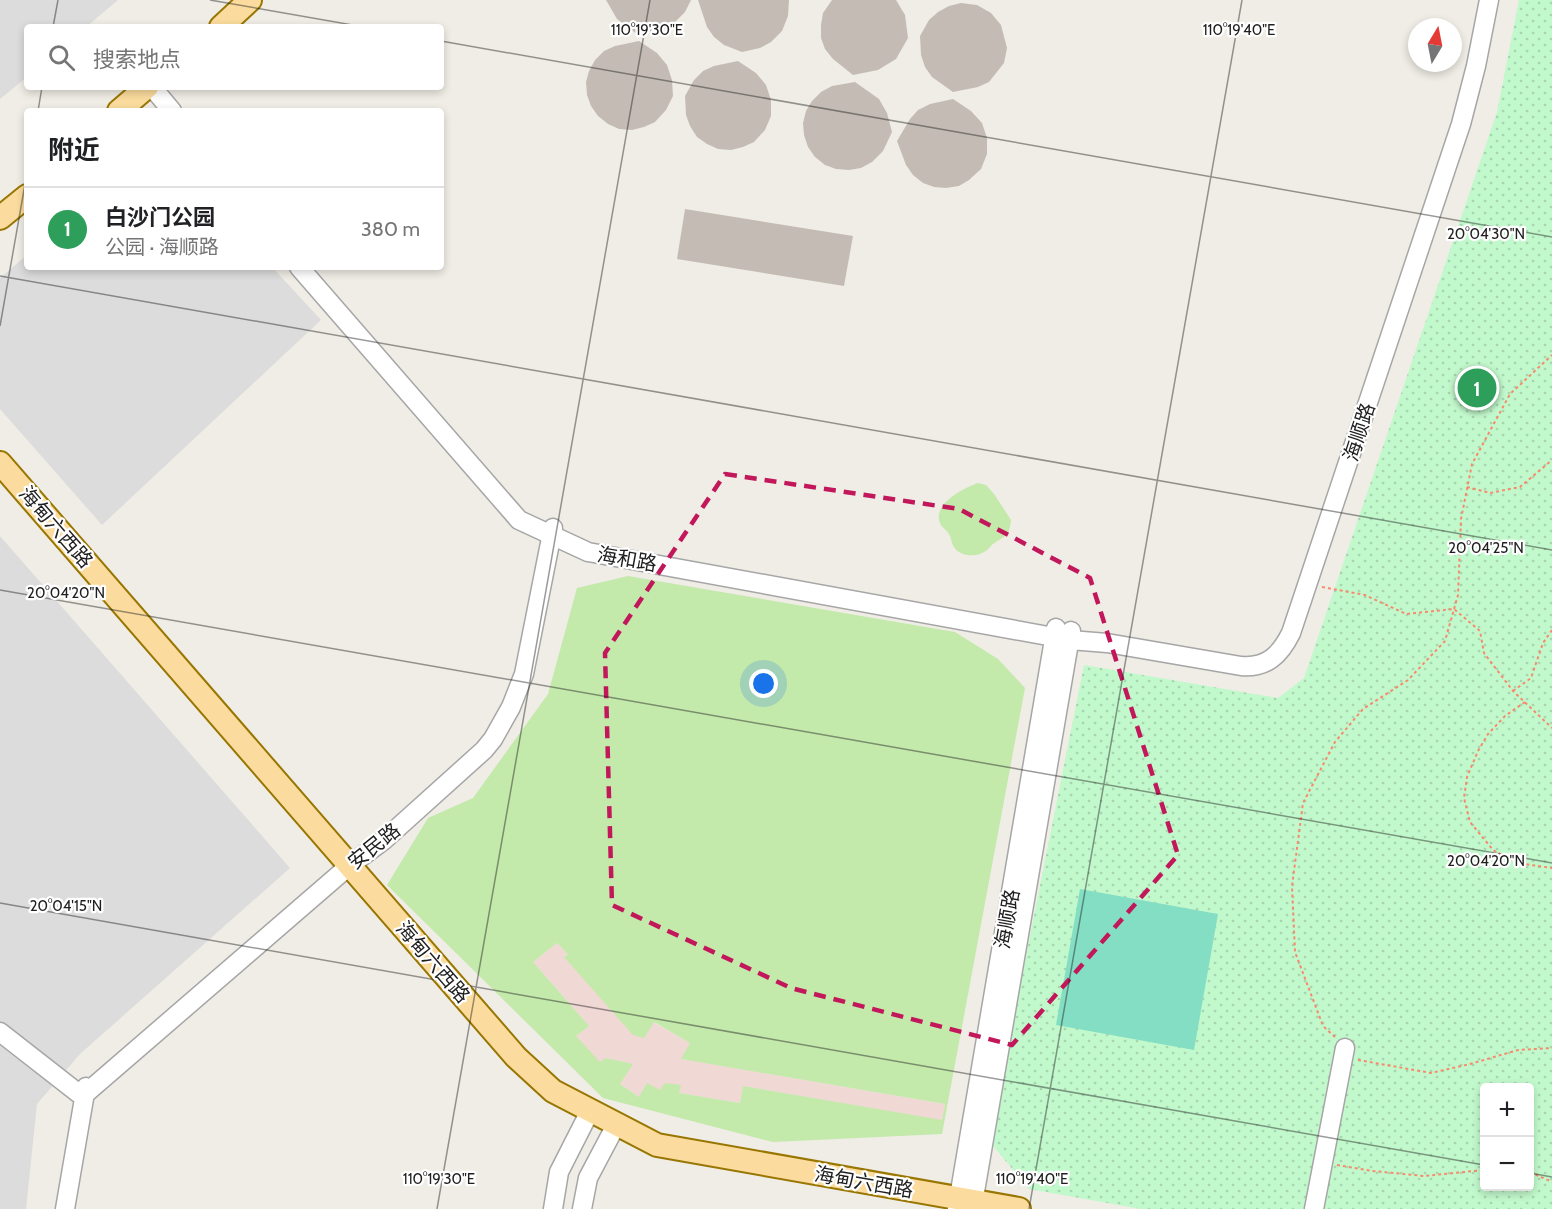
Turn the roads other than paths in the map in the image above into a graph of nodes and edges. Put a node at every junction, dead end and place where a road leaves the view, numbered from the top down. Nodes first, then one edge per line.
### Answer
1 (235, 0) edge
2 (240, 0) edge
3 (250, 0) edge
4 (1483, 0) edge
5 (1489, 0) edge
6 (218, 24) edge
7 (218, 24) edge
8 (218, 24) edge
9 (149, 90) edge
10 (149, 90) edge
11 (151, 90) edge
12 (151, 90) edge
13 (123, 108) edge
14 (132, 108) edge
15 (161, 108) edge
16 (169, 108) edge
17 (24, 189) edge
18 (24, 198) edge
19 (0, 209) edge
20 (0, 218) edge
21 (302, 270) edge
22 (311, 270) edge
23 (0, 463) edge
24 (0, 484) edge
25 (547, 528) junction
26 (1063, 634) junction
27 (342, 868) junction
28 (0, 1026) edge
29 (0, 1032) edge
30 (1345, 1048) road end
31 (82, 1091) junction
32 (586, 1117) junction
33 (613, 1131) junction
34 (965, 1204) edge
35 (58, 1209) edge
36 (65, 1209) edge
37 (553, 1209) edge
38 (582, 1209) edge
39 (932, 1209) edge
40 (1019, 1209) edge
41 (1314, 1209) edge

1 - 6 main road
2 - 7 main road
3 - 8 main road
4 - 26 street, 海顺路
5 - 26 street, 海顺路
9 - 13 main road
10 - 14 main road
11 - 15 street
12 - 16 street
17 - 19 main road
18 - 20 main road
21 - 25 street, 海和路
22 - 25 street, 海和路
23 - 27 main road, 海甸六西路
24 - 27 main road, 海甸六西路
25 - 26 street, 海和路
25 - 27 street, 安民路
26 - 34 street, 海顺路
27 - 31 street, 安民路
27 - 32 main road, 海甸六西路
28 - 31 street
29 - 31 street
30 - 41 street
31 - 35 street
31 - 36 street
32 - 33 main road, 海甸六西路
32 - 37 street
33 - 34 main road, 海甸六西路
33 - 38 street
33 - 39 main road, 海甸六西路
34 - 40 main road, 海甸六西路

